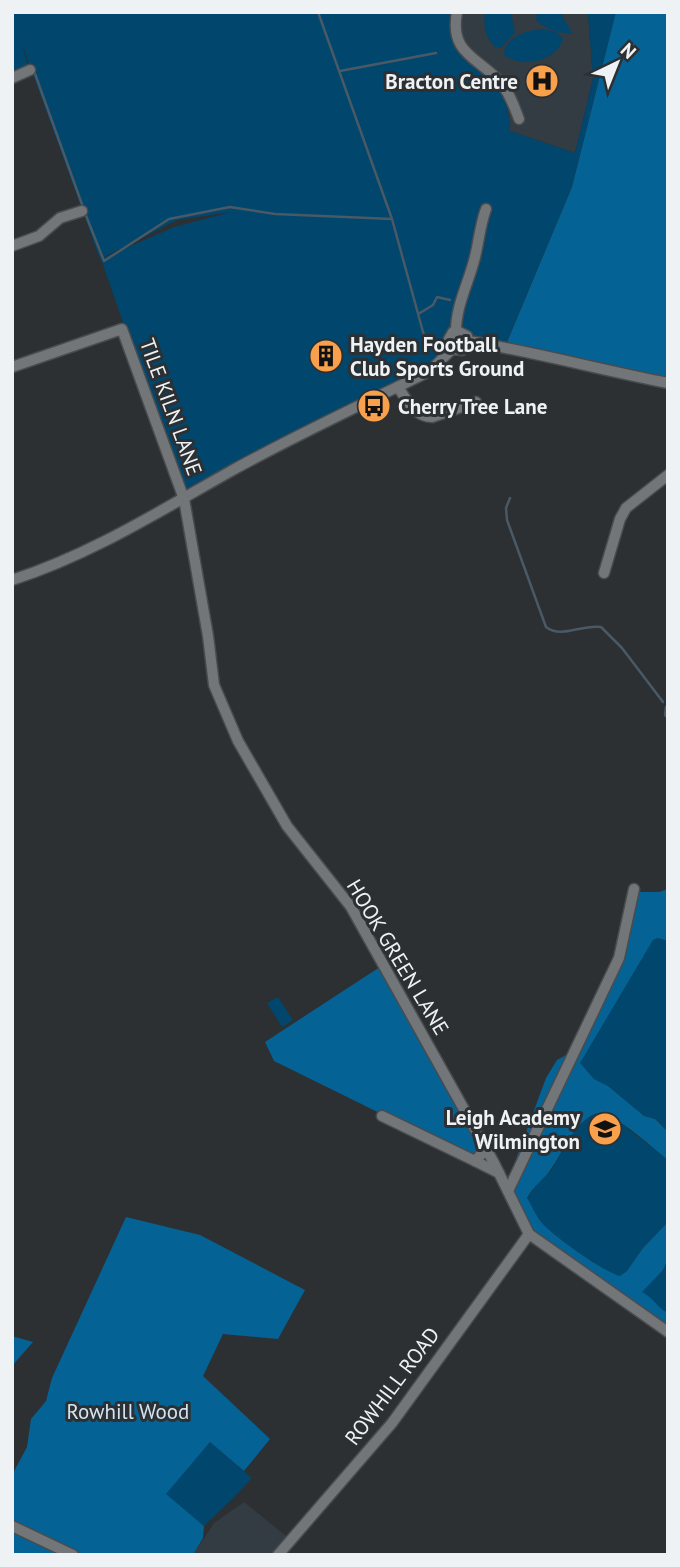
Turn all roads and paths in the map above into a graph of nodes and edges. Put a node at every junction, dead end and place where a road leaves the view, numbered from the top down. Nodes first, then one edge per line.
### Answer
1 (457, 12) edge
2 (30, 70) dead end
3 (12, 78) edge
4 (519, 119) dead end
5 (486, 209) dead end
6 (82, 211) dead end
7 (12, 246) edge
8 (456, 331) junction
9 (468, 341) junction
10 (452, 349) junction
11 (12, 367) edge
12 (668, 383) edge
13 (397, 387) junction
14 (477, 402) dead end
15 (668, 475) edge
16 (184, 499) junction
17 (604, 573) dead end
18 (12, 580) edge
19 (635, 889) dead end
20 (382, 1116) dead end
21 (486, 1149) junction
22 (475, 1161) junction
23 (499, 1173) junction
24 (509, 1191) junction
25 (529, 1234) junction
26 (668, 1332) edge
27 (12, 1527) edge
28 (73, 1555) edge
29 (278, 1555) edge

1 - 4 street
2 - 3 street
5 - 8 street
6 - 7 street
8 - 9 street
8 - 10 street
9 - 10 street
9 - 12 street
10 - 13 street
11 - 16 street, TILE KILN LANE
13 - 14 street
13 - 16 street
15 - 17 street
16 - 18 street
16 - 21 street, HOOK GREEN LANE
19 - 24 street
20 - 22 street
21 - 22 street
21 - 23 street, HOOK GREEN LANE
22 - 23 street
23 - 24 street, HOOK GREEN LANE
24 - 25 street, HOOK GREEN LANE
25 - 26 street, HOOK GREEN LANE
25 - 29 street, ROWHILL ROAD
27 - 28 street

